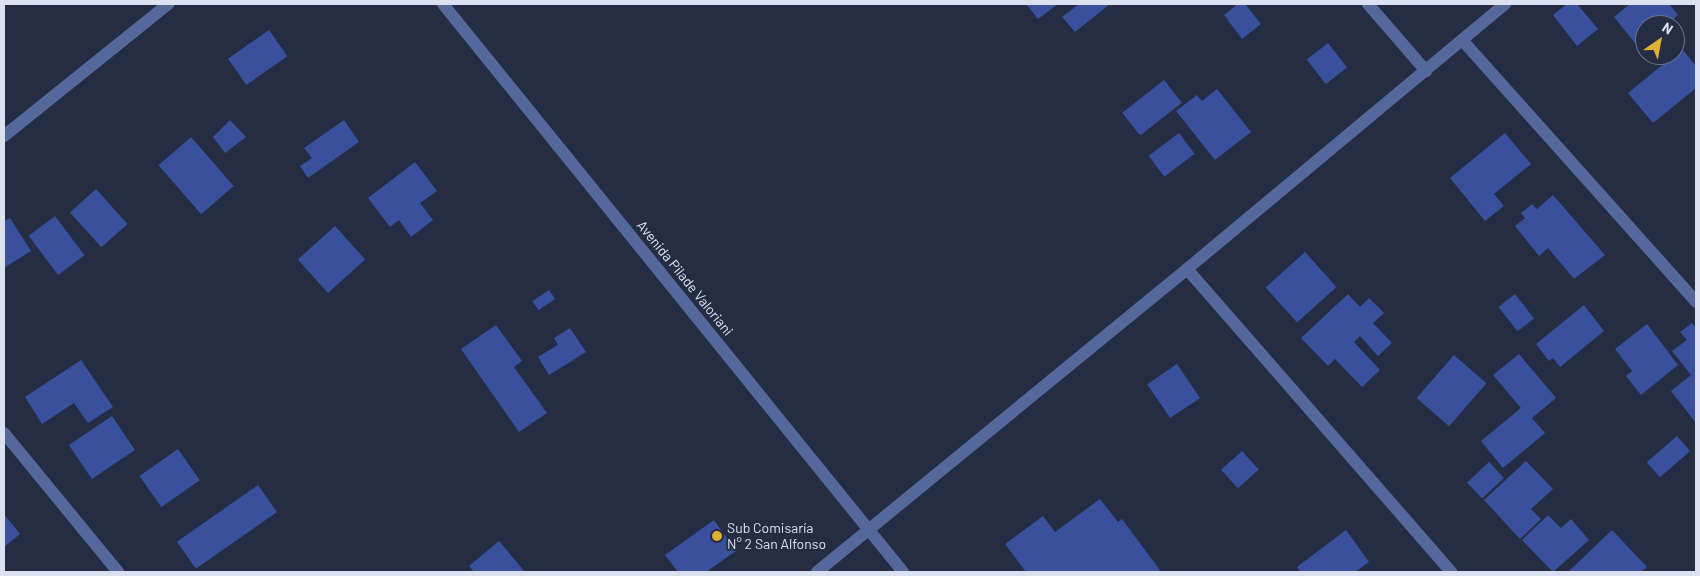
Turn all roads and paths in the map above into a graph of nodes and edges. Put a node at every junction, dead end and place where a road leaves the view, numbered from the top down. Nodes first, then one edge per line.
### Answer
1 (168, 4) edge
2 (443, 4) edge
3 (1368, 4) edge
4 (1505, 4) edge
5 (1463, 41) junction
6 (1426, 71) junction
7 (4, 136) edge
8 (1187, 269) junction
9 (1696, 302) edge
10 (4, 432) edge
11 (869, 530) junction
12 (118, 572) edge
13 (817, 572) edge
14 (903, 572) edge
15 (1451, 572) edge

1 - 7 street
2 - 11 street, Avenida Pilade Valoriani
3 - 6 street
4 - 5 street
5 - 6 street
5 - 9 street
6 - 8 street
8 - 11 street
8 - 15 street
10 - 12 street
11 - 13 street
11 - 14 street, Avenida Pilade Valoriani

